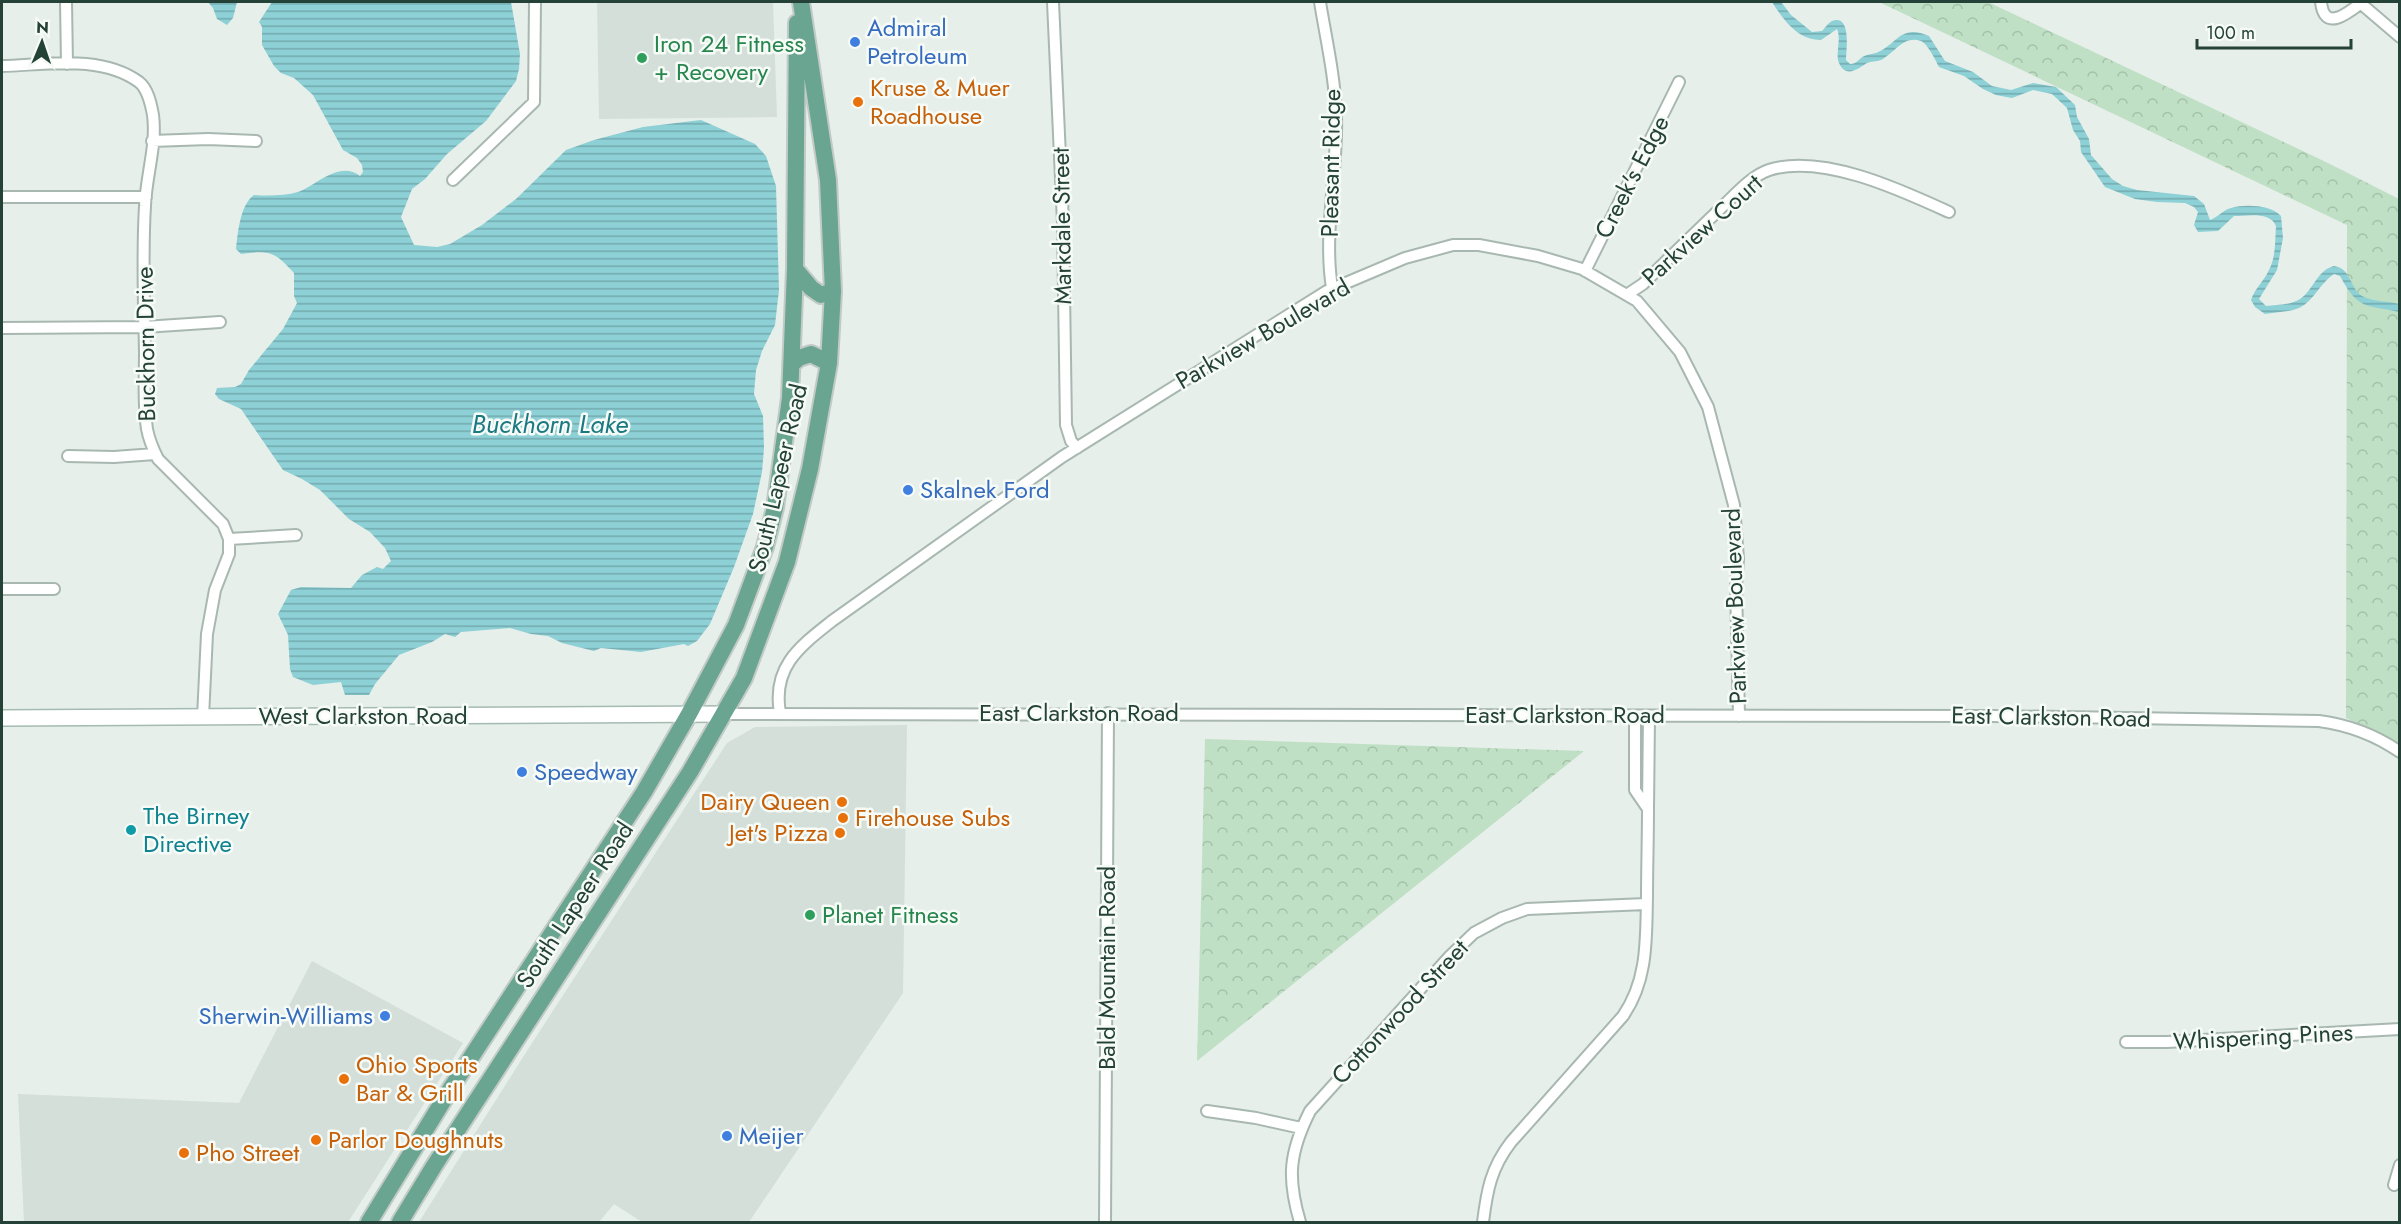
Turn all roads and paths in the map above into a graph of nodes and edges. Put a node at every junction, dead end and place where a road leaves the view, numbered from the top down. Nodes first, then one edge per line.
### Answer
1 (66, 2) edge
2 (535, 2) edge
3 (800, 2) edge
4 (1053, 2) edge
5 (1320, 2) edge
6 (2321, 2) edge
7 (2360, 2) edge
8 (2400, 37) edge
9 (68, 64) junction
10 (2, 66) edge
11 (1679, 82) dead end
12 (152, 141) junction
13 (256, 141) dead end
14 (453, 180) dead end
15 (2, 197) edge
16 (146, 197) junction
17 (1949, 212) dead end
18 (795, 269) junction
19 (1585, 271) junction
20 (1332, 288) junction
21 (833, 291) junction
22 (1628, 294) junction
23 (220, 322) dead end
24 (144, 327) junction
25 (2, 328) edge
26 (828, 363) junction
27 (792, 364) junction
28 (1077, 448) junction
29 (155, 454) junction
30 (68, 456) dead end
31 (296, 535) dead end
32 (229, 538) junction
33 (2, 589) edge
34 (54, 589) dead end
35 (780, 713) junction
36 (1108, 713) junction
37 (689, 714) junction
38 (724, 714) junction
39 (1635, 716) junction
40 (1648, 716) junction
41 (1738, 716) junction
42 (204, 717) junction
43 (2, 718) edge
44 (2400, 752) edge
45 (1648, 809) junction
46 (615, 837) junction
47 (1646, 904) junction
48 (557, 977) junction
49 (2400, 1029) edge
50 (487, 1035) junction
51 (2126, 1042) dead end
52 (506, 1055) junction
53 (1207, 1111) dead end
54 (1301, 1128) junction
55 (2400, 1165) edge
56 (2394, 1185) dead end
57 (369, 1222) edge
58 (400, 1222) edge
59 (1105, 1222) edge
60 (1300, 1222) edge
61 (1483, 1222) edge

1 - 9 street
2 - 14 street
3 - 18 main road, South Lapeer Road
3 - 21 main road, South Lapeer Road
4 - 28 street, Markdale Street
5 - 20 street, Pleasant Ridge
6 - 7 street
7 - 8 street
9 - 10 street, Buckhorn Drive
9 - 12 street, Buckhorn Drive
11 - 19 street, Creek's Edge
12 - 13 street
12 - 16 street, Buckhorn Drive
15 - 16 street
16 - 24 street, Buckhorn Drive
17 - 22 street, Parkview Court
18 - 21 main road
18 - 27 main road, South Lapeer Road
19 - 20 street, Parkview Boulevard
19 - 22 street, Parkview Boulevard
20 - 28 street, Parkview Boulevard
21 - 26 main road, South Lapeer Road
22 - 41 street, Parkview Boulevard
23 - 24 street
24 - 25 street
24 - 29 street, Buckhorn Drive
26 - 27 main road
26 - 38 main road, South Lapeer Road
27 - 37 main road, South Lapeer Road
28 - 35 street, Parkview Boulevard
29 - 30 street
29 - 32 street, Buckhorn Drive
31 - 32 street
32 - 42 street
33 - 34 street
35 - 36 street, East Clarkston Road
35 - 38 street, East Clarkston Road
36 - 39 street, East Clarkston Road
36 - 59 street, Bald Mountain Road
37 - 38 main road, West Clarkston Road
37 - 42 main road, West Clarkston Road
37 - 46 main road, South Lapeer Road
38 - 48 main road, South Lapeer Road
39 - 40 street, East Clarkston Road
39 - 45 street
40 - 41 street, East Clarkston Road
40 - 45 street
41 - 44 street, East Clarkston Road
42 - 43 main road, West Clarkston Road
45 - 47 street
46 - 48 main road
46 - 50 main road, South Lapeer Road
47 - 54 street, Cottonwood Street
47 - 61 street
48 - 52 main road, South Lapeer Road
49 - 51 street, Whispering Pines
50 - 52 main road
50 - 57 main road, South Lapeer Road
52 - 58 main road, South Lapeer Road
53 - 54 street
54 - 60 street, Cottonwood Street
55 - 56 street

